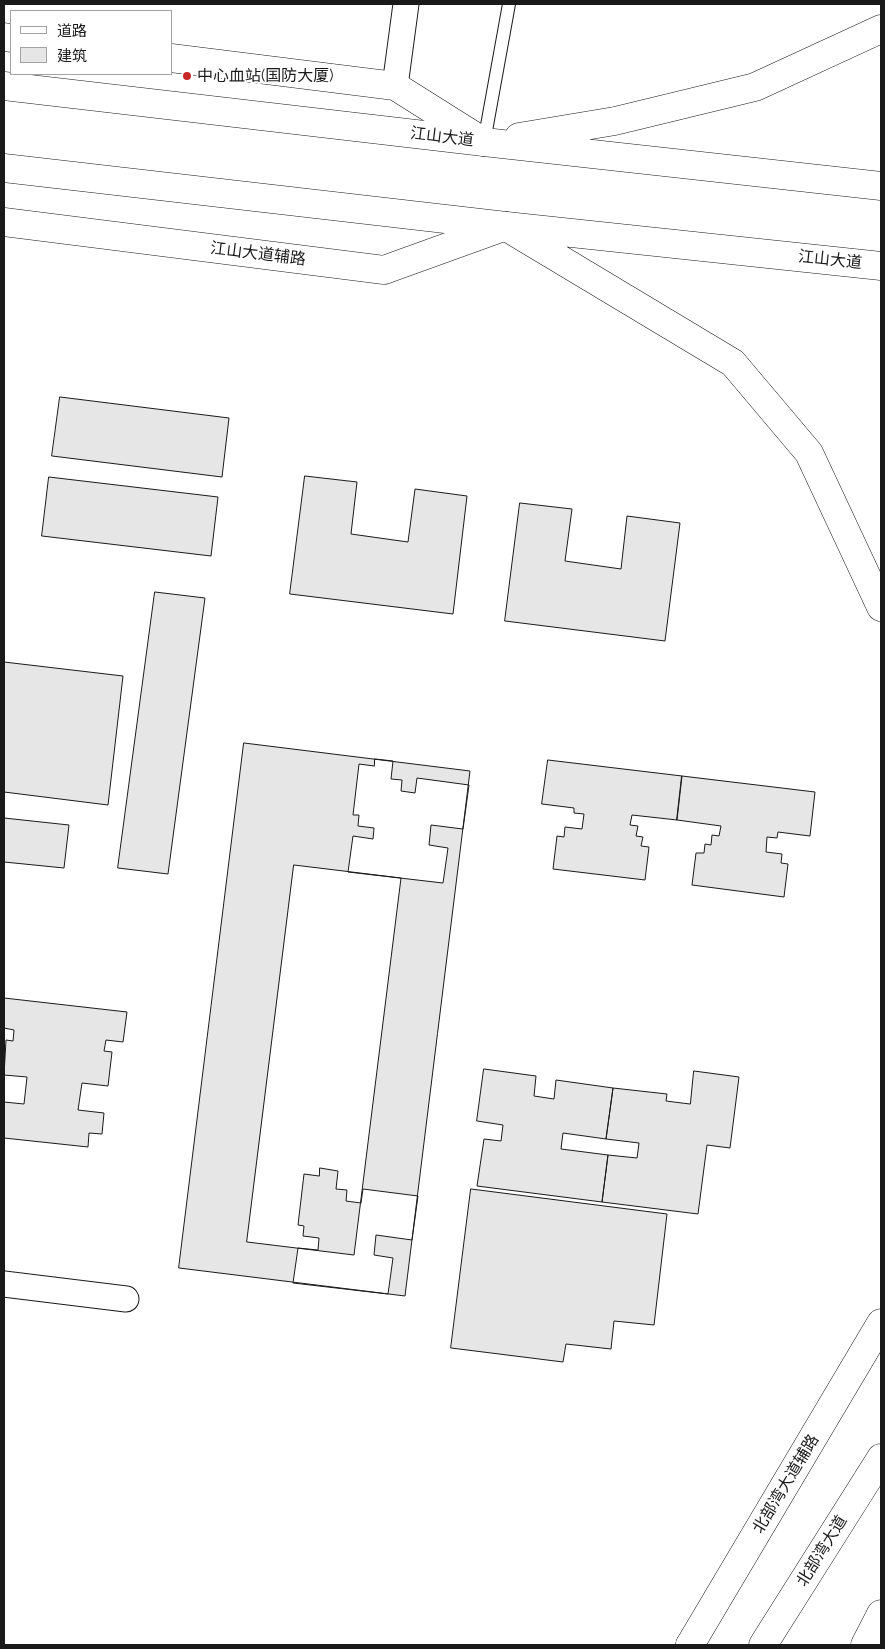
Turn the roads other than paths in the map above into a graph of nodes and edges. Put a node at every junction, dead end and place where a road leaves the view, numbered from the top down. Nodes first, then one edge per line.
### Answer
1 (406, 4) edge
2 (509, 4) edge
3 (881, 28) edge
4 (172, 58) edge
5 (4, 86) edge
6 (396, 86) junction
7 (484, 142) junction
8 (4, 168) edge
9 (881, 186) edge
10 (4, 222) edge
11 (506, 226) junction
12 (881, 266) edge
13 (881, 606) edge
14 (4, 1284) edge
15 (126, 1299) dead end
16 (881, 1323) edge
17 (881, 1458) edge
18 (881, 1614) edge
19 (690, 1645) edge
20 (763, 1645) edge
21 (865, 1645) edge

1 - 6 street
2 - 7 lane
3 - 7 main road
4 - 6 main road
5 - 7 main road, 江山大道
6 - 7 main road
7 - 9 main road, 江山大道
8 - 11 main road, 江山大道
10 - 11 main road, 江山大道辅路
11 - 12 main road, 江山大道
11 - 13 main road
14 - 15 street
16 - 19 main road, 北部湾大道辅路
17 - 20 main road, 北部湾大道
18 - 21 main road

